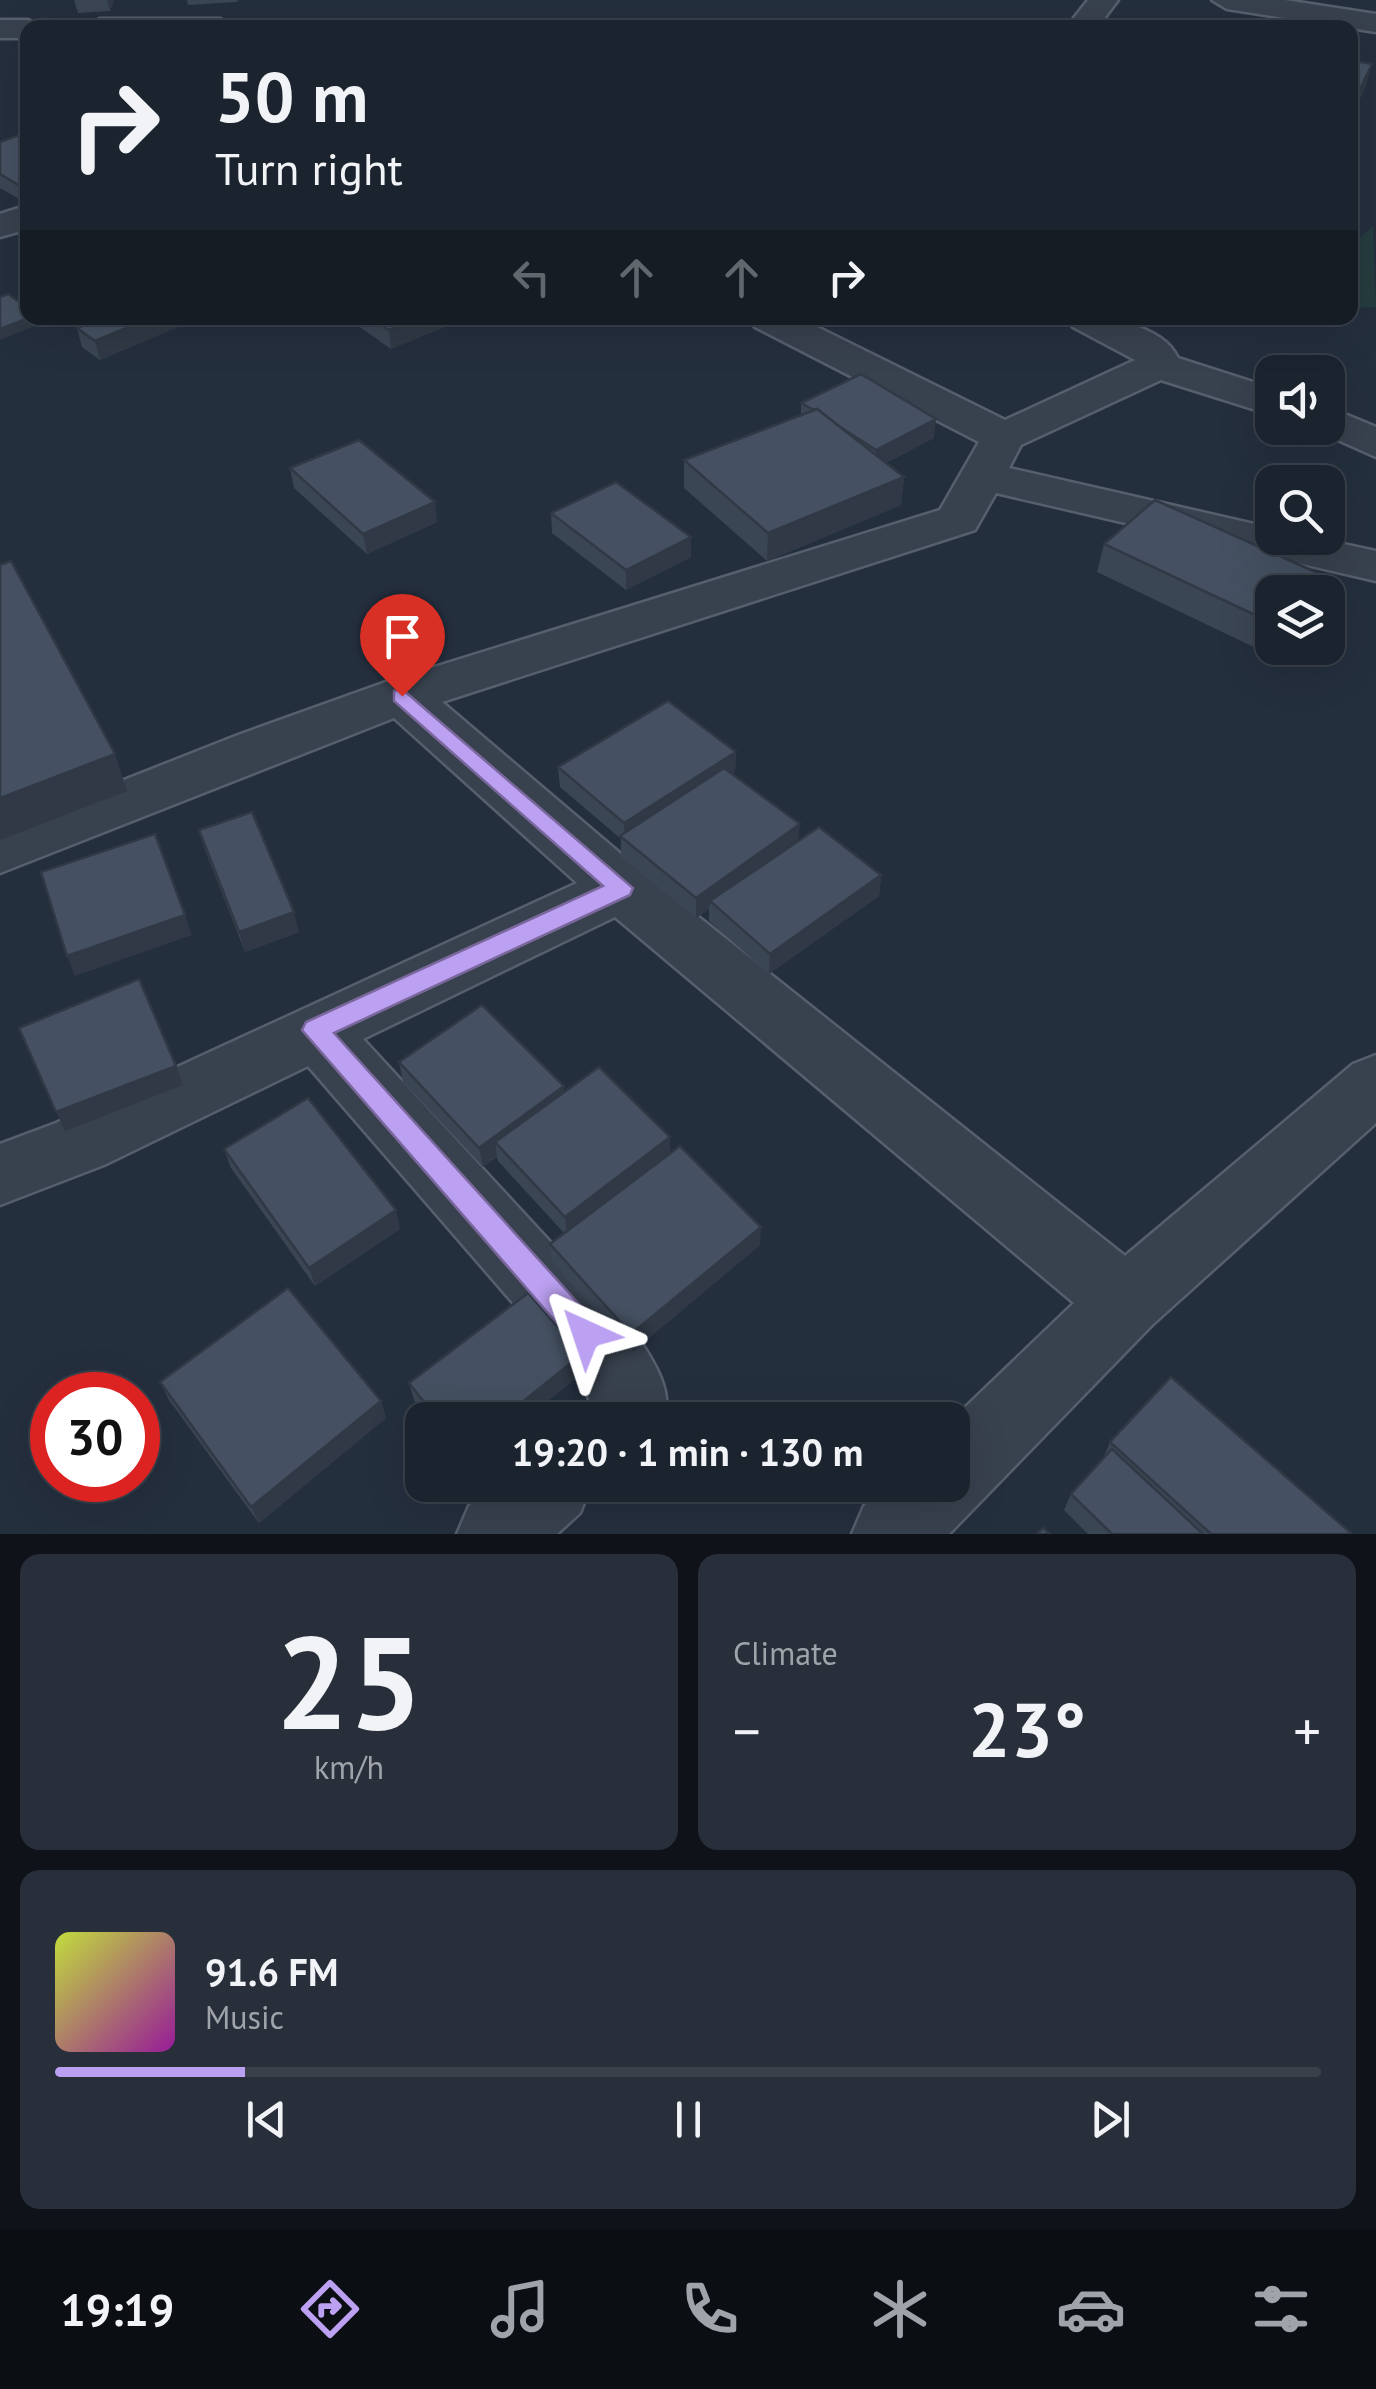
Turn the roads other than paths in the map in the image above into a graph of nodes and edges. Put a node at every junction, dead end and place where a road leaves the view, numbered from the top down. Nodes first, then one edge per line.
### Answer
1 (1103, 0) edge
2 (1202, 0) edge
3 (1227, 0) edge
4 (1087, 20) edge
5 (1251, 20) edge
6 (1351, 20) edge
7 (780, 325) edge
8 (1103, 325) edge
9 (1158, 364) junction
10 (1255, 396) edge
11 (1345, 428) edge
12 (1376, 444) edge
13 (993, 457) junction
14 (1376, 566) edge
15 (402, 696) junction
16 (0, 852) edge
17 (621, 888) junction
18 (315, 1030) junction
19 (1376, 1083) edge
20 (0, 1175) edge
21 (1126, 1301) junction
22 (628, 1402) edge
23 (970, 1456) edge
24 (533, 1502) edge
25 (925, 1502) edge
26 (497, 1534) edge
27 (892, 1534) edge

1 - 4 street
2 - 5 street
3 - 6 street
7 - 13 street
8 - 9 street
9 - 10 street
9 - 13 street
11 - 12 street
13 - 14 street
13 - 15 street
15 - 16 street
15 - 17 street
17 - 18 street
17 - 21 street
18 - 20 street
18 - 22 street
19 - 21 street
21 - 23 street
24 - 26 street
25 - 27 street

